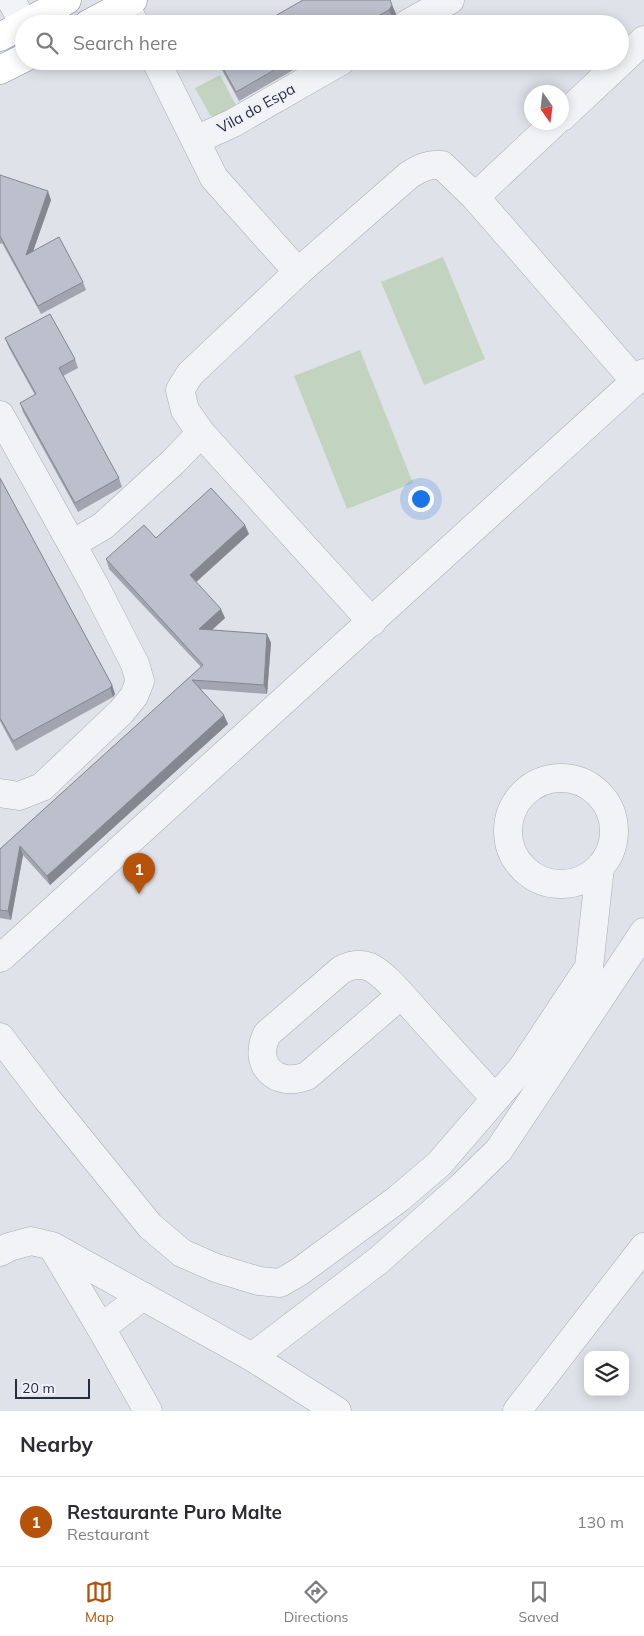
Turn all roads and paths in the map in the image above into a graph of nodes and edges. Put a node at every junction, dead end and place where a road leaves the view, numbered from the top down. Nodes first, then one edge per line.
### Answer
1 (11, 0) edge
2 (68, 0) edge
3 (440, 2) edge
4 (131, 9) edge
5 (19, 15) edge
6 (40, 15) edge
7 (114, 15) edge
8 (420, 15) edge
9 (15, 29) edge
10 (0, 37) edge
11 (644, 40) edge
12 (629, 54) edge
13 (15, 62) edge
14 (0, 70) edge
15 (161, 70) edge
16 (325, 70) edge
17 (612, 70) edge
18 (569, 110) edge
19 (546, 130) edge
20 (196, 140) junction
21 (475, 197) junction
22 (298, 272) junction
23 (640, 377) edge
24 (0, 414) edge
25 (201, 433) junction
26 (72, 544) junction
27 (372, 622) junction
28 (0, 793) edge
29 (600, 867) dead end
30 (644, 932) edge
31 (0, 958) edge
32 (401, 995) junction
33 (0, 1037) edge
34 (495, 1098) junction
35 (52, 1246) junction
36 (644, 1247) edge
37 (0, 1252) edge
38 (143, 1296) junction
39 (101, 1328) junction
40 (252, 1358) junction
41 (148, 1411) edge
42 (337, 1411) edge
43 (517, 1411) edge

1 - 5 street
2 - 6 highway
3 - 8 street
4 - 7 highway
9 - 10 highway
11 - 12 street
13 - 14 highway
15 - 20 street
16 - 20 street, Vila do Espa
17 - 18 street
19 - 21 street
20 - 22 street
21 - 22 street
21 - 23 street
22 - 25 street
23 - 27 street
24 - 26 street
25 - 26 street
25 - 27 street
26 - 28 street
27 - 31 street
29 - 34 street
30 - 40 street
32 - 32 street
32 - 34 street
33 - 34 street
35 - 37 street
35 - 38 street
35 - 39 street
36 - 43 street
38 - 39 street
38 - 40 street
39 - 41 street
40 - 42 street

